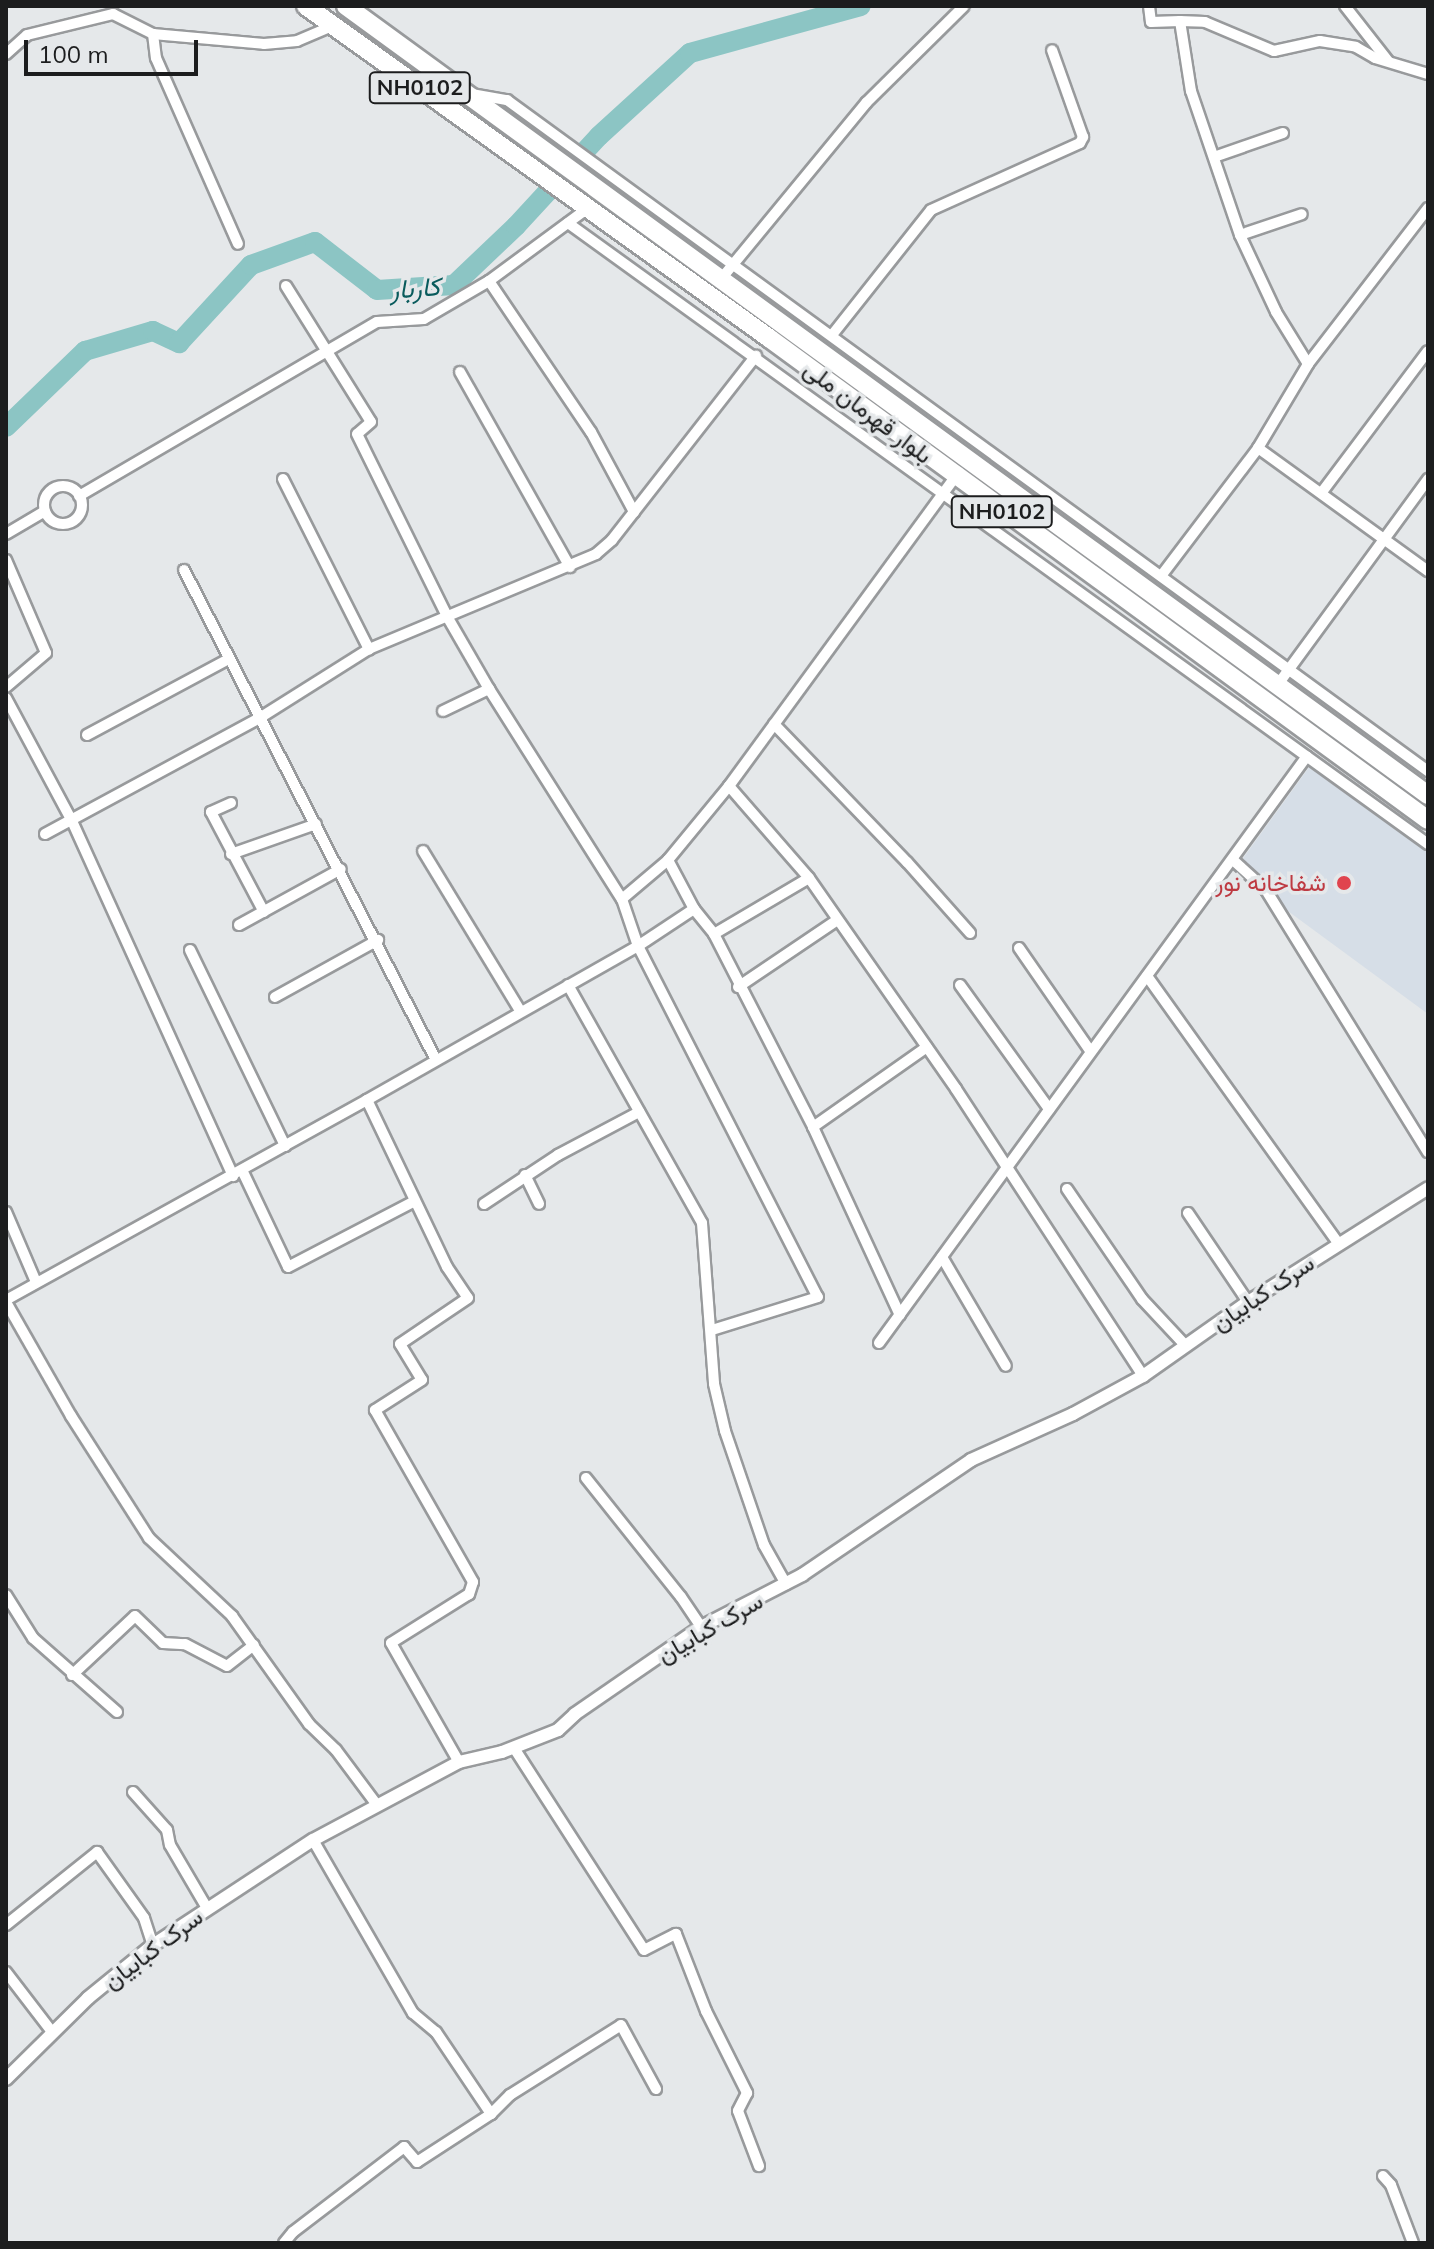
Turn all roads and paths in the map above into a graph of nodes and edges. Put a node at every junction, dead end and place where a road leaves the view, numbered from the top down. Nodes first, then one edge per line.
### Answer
1 (306, 6) edge
2 (964, 6) edge
3 (1149, 6) edge
4 (1345, 6) edge
5 (349, 7) edge
6 (1180, 21) junction
7 (333, 26) junction
8 (153, 34) junction
9 (1052, 50) dead end
10 (6, 54) edge
11 (1390, 63) junction
12 (1428, 74) edge
13 (1283, 133) dead end
14 (554, 146) junction
15 (1214, 157) junction
16 (583, 205) junction
17 (1428, 208) edge
18 (1302, 214) dead end
19 (568, 223) junction
20 (1240, 235) junction
21 (238, 244) dead end
22 (734, 264) junction
23 (721, 279) junction
24 (489, 281) junction
25 (286, 286) dead end
26 (832, 335) junction
27 (1428, 351) edge
28 (326, 352) junction
29 (756, 356) junction
30 (1308, 364) junction
31 (460, 372) dead end
32 (1258, 448) junction
33 (969, 459) junction
34 (283, 479) dead end
35 (1428, 479) edge
36 (949, 485) junction
37 (1322, 492) junction
38 (79, 496) junction
39 (45, 511) junction
40 (634, 512) junction
41 (6, 534) edge
42 (1384, 540) junction
43 (6, 560) edge
44 (570, 567) junction
45 (184, 570) dead end
46 (1428, 571) edge
47 (1161, 576) junction
48 (448, 618) junction
49 (369, 649) junction
50 (229, 659) junction
51 (1283, 677) junction
52 (6, 687) edge
53 (489, 689) junction
54 (6, 698) edge
55 (1259, 710) junction
56 (443, 711) dead end
57 (261, 717) junction
58 (774, 724) junction
59 (87, 735) dead end
60 (1307, 756) junction
61 (1428, 771) edge
62 (729, 786) junction
63 (1428, 795) edge
64 (231, 803) dead end
65 (1428, 820) edge
66 (72, 821) junction
67 (316, 824) junction
68 (45, 834) dead end
69 (1428, 844) edge
70 (423, 851) dead end
71 (231, 854) junction
72 (668, 860) junction
73 (1233, 860) junction
74 (341, 869) junction
75 (809, 878) junction
76 (622, 899) junction
77 (694, 909) junction
78 (264, 912) junction
79 (836, 921) junction
80 (239, 925) dead end
81 (970, 933) dead end
82 (714, 934) junction
83 (378, 940) junction
84 (638, 946) junction
85 (1019, 948) dead end
86 (190, 950) dead end
87 (1147, 976) junction
88 (568, 985) junction
89 (960, 985) dead end
90 (738, 987) junction
91 (275, 997) dead end
92 (521, 1012) junction
93 (927, 1047) junction
94 (1091, 1052) junction
95 (436, 1060) junction
96 (367, 1100) junction
97 (1049, 1109) junction
98 (639, 1112) junction
99 (813, 1127) junction
100 (285, 1146) junction
101 (1428, 1152) edge
102 (1006, 1168) junction
103 (238, 1173) junction
104 (525, 1175) junction
105 (1428, 1188) edge
106 (1067, 1189) dead end
107 (415, 1201) junction
108 (484, 1204) dead end
109 (539, 1204) dead end
110 (6, 1212) edge
111 (1188, 1213) dead end
112 (1339, 1244) junction
113 (942, 1257) junction
114 (36, 1282) junction
115 (6, 1301) edge
116 (1248, 1302) junction
117 (900, 1315) junction
118 (712, 1330) junction
119 (879, 1343) dead end
120 (1186, 1346) junction
121 (1006, 1366) dead end
122 (1143, 1376) junction
123 (586, 1478) dead end
124 (786, 1584) junction
125 (6, 1595) edge
126 (701, 1627) junction
127 (254, 1645) junction
128 (72, 1675) junction
129 (117, 1712) dead end
130 (514, 1748) junction
131 (459, 1762) junction
132 (133, 1792) dead end
133 (377, 1805) junction
134 (313, 1840) junction
135 (207, 1908) junction
136 (6, 1925) edge
137 (153, 1945) junction
138 (6, 1972) edge
139 (52, 2032) junction
140 (6, 2079) edge
141 (656, 2089) dead end
142 (491, 2114) junction
143 (759, 2166) dead end
144 (1383, 2176) dead end
145 (284, 2243) edge
146 (1413, 2243) edge

1 - 7 highway, بلوار قهرمان ملی / NH0102
2 - 22 street
3 - 6 street
4 - 11 street
5 - 7 street
5 - 14 highway, بلوار قهرمان ملی / NH0102
6 - 11 street
6 - 15 street
7 - 8 street
7 - 16 highway, بلوار قهرمان ملی / NH0102
8 - 10 street
8 - 21 street
9 - 26 street
11 - 12 street
13 - 15 street
14 - 22 street
14 - 23 highway, بلوار قهرمان ملی / NH0102
15 - 20 street
16 - 19 street
16 - 36 highway, بلوار قهرمان ملی / NH0102
17 - 30 street
18 - 20 street
19 - 24 street
19 - 29 street
20 - 30 street
22 - 23 street
22 - 26 street
23 - 33 highway, بلوار قهرمان ملی / NH0102
24 - 28 street
24 - 40 street
25 - 28 street
26 - 47 street
27 - 37 street
28 - 38 street
28 - 48 street
29 - 36 street
29 - 40 street
30 - 32 street
31 - 44 street
32 - 37 street
32 - 47 street
33 - 36 street
33 - 51 highway, بلوار قهرمان ملی / NH0102
34 - 49 street
35 - 42 street
36 - 55 highway, بلوار قهرمان ملی / NH0102
36 - 58 street
37 - 42 street
38 - 39 street
38 - 39 street
39 - 41 street
40 - 44 street
42 - 46 street
42 - 51 street
43 - 52 street
44 - 48 street
45 - 50 street
47 - 51 street
48 - 49 street
48 - 53 street
49 - 57 street
50 - 57 street
50 - 59 street
51 - 55 street
51 - 61 street
51 - 63 highway, بلوار قهرمان ملی / NH0102
53 - 56 street
53 - 76 street
54 - 66 street
55 - 60 street
55 - 65 highway, بلوار قهرمان ملی / NH0102
57 - 66 street
57 - 67 street
58 - 62 street
58 - 81 street
60 - 69 street
60 - 73 street
62 - 72 street
62 - 75 street
64 - 71 street
66 - 68 street
66 - 103 street
67 - 71 street
67 - 74 street
70 - 92 street
71 - 78 street
72 - 76 street
72 - 77 street
73 - 87 street
73 - 101 street
74 - 78 street
74 - 83 street
75 - 79 street
75 - 82 street
76 - 84 street
77 - 82 street
77 - 84 street
78 - 80 street
79 - 90 street
79 - 93 street
82 - 90 street
83 - 91 street
83 - 95 street
84 - 88 street
84 - 118 street
85 - 94 street
86 - 100 street
87 - 94 street
87 - 112 street
88 - 92 street
88 - 98 street
89 - 97 street
90 - 99 street
92 - 95 street
93 - 99 street
93 - 102 street
94 - 97 street
95 - 96 street
96 - 100 street
96 - 107 street
97 - 102 street
98 - 104 street
98 - 118 street
99 - 117 street
100 - 103 street
102 - 113 street
102 - 122 street
103 - 107 street
103 - 114 street
104 - 108 street
104 - 109 street
105 - 112 street, سرک کبابیان
106 - 120 street
107 - 131 street
110 - 114 street
111 - 116 street
112 - 116 street, سرک کبابیان
113 - 117 street
113 - 121 street
114 - 115 street
115 - 127 street
116 - 120 street, سرک کبابیان
117 - 119 street
118 - 124 street
120 - 122 street, سرک کبابیان
122 - 124 street, سرک کبابیان
123 - 126 street
124 - 126 street, سرک کبابیان
125 - 128 street
126 - 130 street, سرک کبابیان
127 - 128 street
127 - 133 street
128 - 129 street
130 - 131 street, سرک کبابیان
130 - 143 street
131 - 133 street, سرک کبابیان
132 - 135 street
133 - 134 street, سرک کبابیان
134 - 135 street, سرک کبابیان
134 - 142 street
135 - 137 street, سرک کبابیان
136 - 137 street
137 - 139 street, سرک کبابیان
138 - 139 street
139 - 140 street, سرک کبابیان
141 - 142 street
142 - 145 street
144 - 146 street

